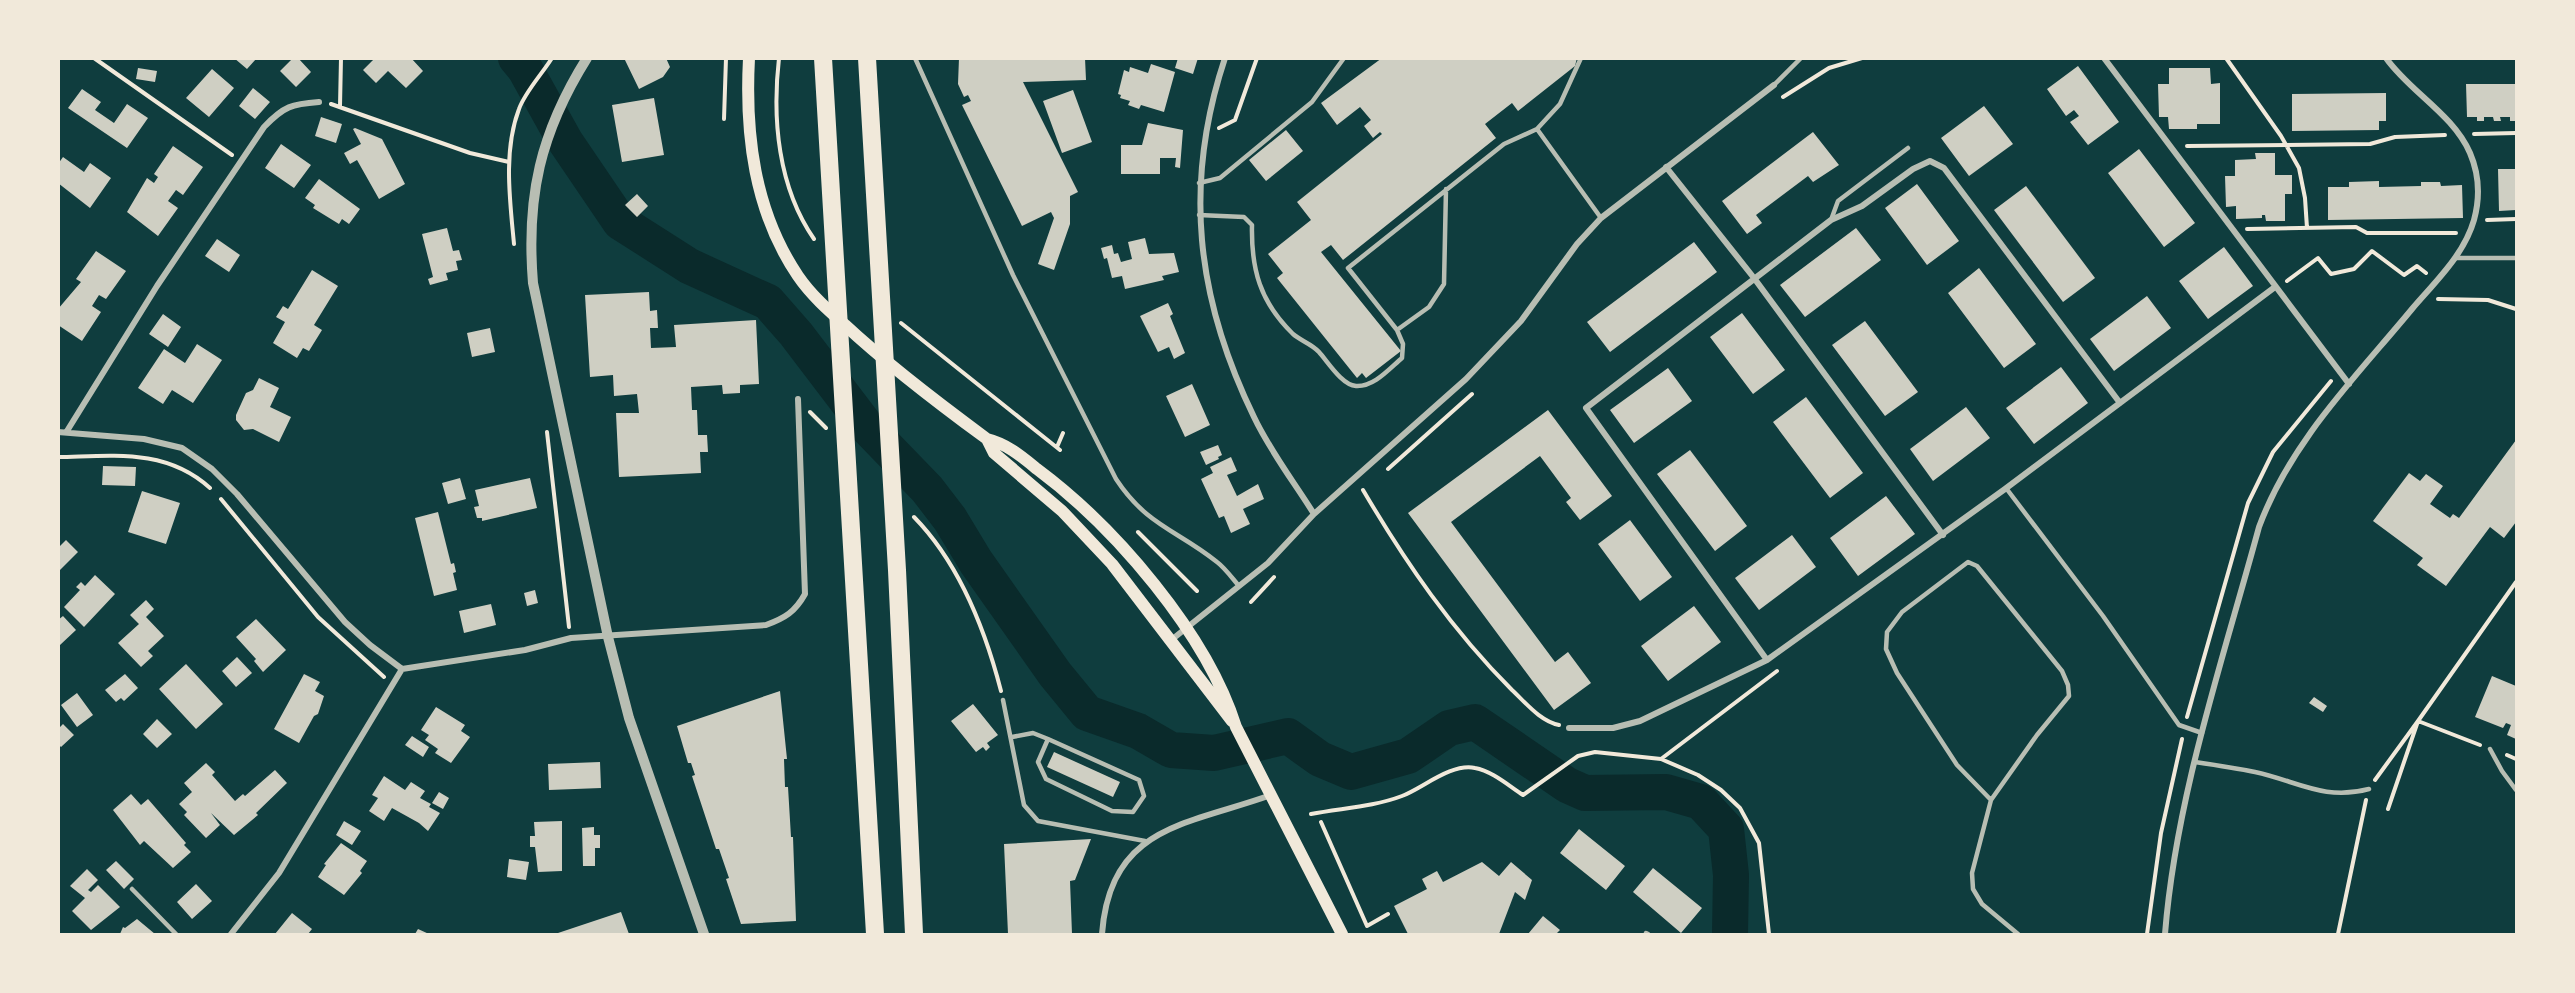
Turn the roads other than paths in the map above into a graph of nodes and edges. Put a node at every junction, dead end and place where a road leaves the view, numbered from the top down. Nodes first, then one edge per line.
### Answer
1 (586, 58) edge
2 (749, 58) edge
3 (823, 58) edge
4 (867, 58) edge
5 (915, 58) edge
6 (1225, 58) edge
7 (1344, 58) edge
8 (1581, 58) edge
9 (1801, 58) edge
10 (2104, 58) edge
11 (2386, 58) edge
12 (1774, 85) joint
13 (320, 102) road end
14 (1537, 129) junction
15 (1908, 148) dead end
16 (1666, 167) junction
17 (1199, 183) junction
18 (1446, 189) junction
19 (1199, 215) junction
20 (1601, 218) junction
21 (1831, 220) junction
22 (2455, 258) junction
23 (2517, 258) edge
24 (1754, 278) junction
25 (2275, 287) junction
26 (1397, 330) junction
27 (2349, 384) junction
28 (798, 399) dead end
29 (2120, 403) junction
30 (66, 431) junction
31 (58, 432) edge
32 (987, 439) junction
33 (2006, 488) junction
34 (1314, 514) junction
35 (1943, 535) junction
36 (1239, 586) junction
37 (1186, 630) junction
38 (608, 637) junction
39 (1170, 641) junction
40 (1767, 660) junction
41 (402, 669) junction
42 (1003, 700) road end
43 (1236, 727) junction
44 (1569, 728) road end
45 (2202, 733) junction
46 (1012, 736) junction
47 (1048, 739) junction
48 (2490, 749) road end
49 (2195, 762) junction
50 (2368, 789) road end
51 (2517, 790) edge
52 (1272, 795) junction
53 (1991, 800) junction
54 (1145, 841) junction
55 (132, 889) dead end
56 (176, 934) edge
57 (231, 934) edge
58 (704, 934) edge
59 (875, 934) edge
60 (914, 934) edge
61 (1102, 934) edge
62 (1342, 934) edge
63 (2018, 934) edge
64 (2165, 934) edge

1 - 38 street
2 - 32 main road
3 - 59 highway
4 - 60 highway
5 - 36 lane
6 - 17 street
7 - 17 lane
8 - 14 lane
9 - 12 lane
10 - 25 street
11 - 22 street
12 - 16 street
13 - 30 street
14 - 18 lane
14 - 20 lane
15 - 21 lane
16 - 20 street
16 - 24 street
17 - 19 street
18 - 26 lane
18 - 26 lane
19 - 26 lane
19 - 34 street
20 - 34 street
21 - 24 street
21 - 29 street
22 - 23 lane
22 - 27 street
24 - 35 street
24 - 40 street
25 - 27 street
25 - 29 street
27 - 45 street
28 - 38 street
29 - 33 street
30 - 31 street
30 - 41 street
32 - 37 main road
32 - 39 main road
33 - 35 street
33 - 45 lane
34 - 36 street
35 - 40 street
36 - 37 street
37 - 39 street
37 - 43 main road
38 - 41 street
38 - 58 street
39 - 43 main road
40 - 44 street
41 - 57 street
42 - 46 lane
43 - 52 main road
45 - 49 street
46 - 47 lane
46 - 54 lane
47 - 47 lane
48 - 51 lane
49 - 50 lane
49 - 64 street
52 - 54 street
52 - 62 main road
53 - 53 lane
53 - 63 lane
54 - 61 street
55 - 56 lane

